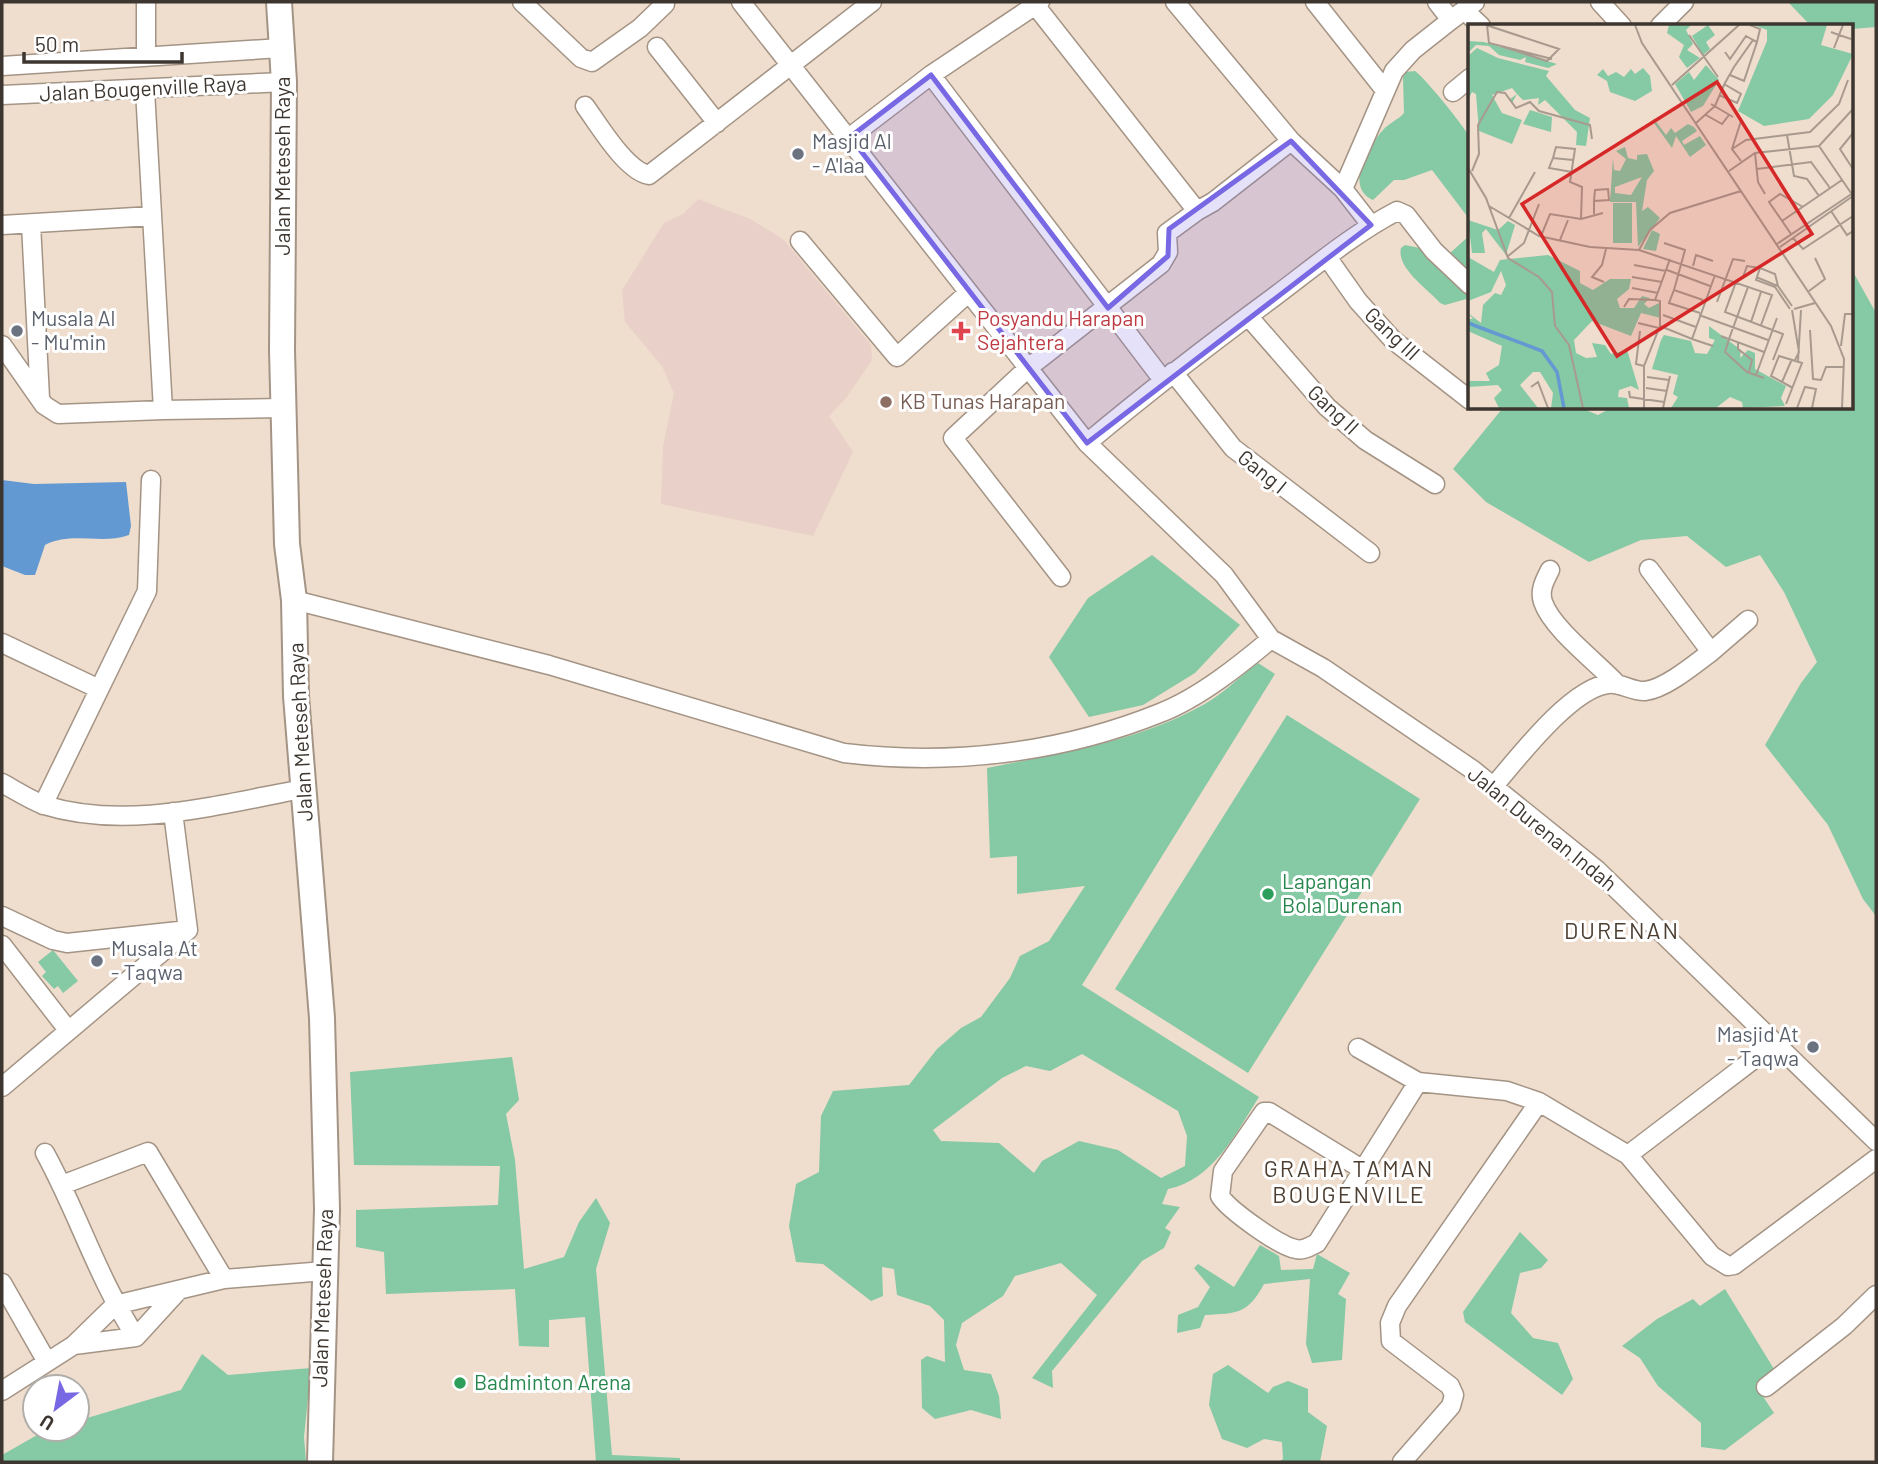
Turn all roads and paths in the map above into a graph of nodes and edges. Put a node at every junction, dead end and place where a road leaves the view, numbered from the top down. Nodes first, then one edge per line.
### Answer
1 (146, 2) edge
2 (279, 2) edge
3 (522, 2) edge
4 (741, 2) edge
5 (872, 2) edge
6 (1175, 2) edge
7 (1315, 2) edge
8 (1437, 2) edge
9 (1600, 2) edge
10 (1684, 2) edge
11 (665, 4) dead end
12 (1037, 4) edge
13 (1464, 10) edge
14 (1479, 24) edge
15 (1620, 24) edge
16 (1662, 24) edge
17 (657, 47) dead end
18 (281, 48) junction
19 (145, 55) junction
20 (791, 64) junction
21 (2, 66) edge
22 (931, 75) junction
23 (1468, 80) edge
24 (284, 82) junction
25 (1384, 89) junction
26 (145, 90) junction
27 (1452, 92) dead end
28 (2, 95) edge
29 (585, 106) dead end
30 (717, 123) junction
31 (850, 137) junction
32 (1292, 141) junction
33 (1343, 189) junction
34 (1196, 211) junction
35 (152, 216) junction
36 (31, 224) junction
37 (2, 225) edge
38 (1371, 225) junction
39 (800, 241) dead end
40 (1327, 257) junction
41 (1468, 283) edge
42 (968, 293) junction
43 (1108, 308) junction
44 (1248, 316) junction
45 (2, 345) edge
46 (1028, 368) junction
47 (1168, 376) junction
48 (40, 398) junction
49 (1468, 398) edge
50 (284, 408) junction
51 (163, 410) junction
52 (1087, 443) junction
53 (151, 480) dead end
54 (1435, 484) dead end
55 (1370, 553) dead end
56 (1649, 569) dead end
57 (1550, 570) dead end
58 (1061, 577) dead end
59 (294, 600) junction
60 (1748, 620) dead end
61 (1271, 639) junction
62 (2, 643) edge
63 (1710, 652) junction
64 (1618, 685) junction
65 (99, 689) junction
66 (2, 783) edge
67 (1493, 787) junction
68 (303, 789) junction
69 (43, 805) junction
70 (173, 812) junction
71 (2, 916) edge
72 (188, 930) junction
73 (2, 945) edge
74 (68, 1030) junction
75 (1775, 1043) junction
76 (1357, 1048) dead end
77 (1418, 1082) junction
78 (2, 1087) edge
79 (1539, 1102) junction
80 (1876, 1141) edge
81 (45, 1153) dead end
82 (1628, 1155) junction
83 (1876, 1159) edge
84 (1365, 1171) junction
85 (62, 1185) junction
86 (325, 1271) junction
87 (224, 1279) junction
88 (2, 1283) edge
89 (180, 1290) junction
90 (1876, 1295) edge
91 (115, 1305) junction
92 (136, 1337) junction
93 (74, 1345) junction
94 (47, 1362) junction
95 (1766, 1387) dead end
96 (2, 1391) edge
97 (320, 1462) edge
98 (1402, 1462) edge

1 - 19 street
2 - 18 main road, Jalan Meteseh Raya
3 - 11 street
4 - 20 street
5 - 20 street
6 - 32 street
7 - 25 street
8 - 13 street
9 - 15 street
10 - 16 street
12 - 22 street
12 - 34 street
13 - 14 street
13 - 25 street
17 - 30 street
18 - 19 street, Jalan Bougenville Raya
18 - 24 main road, Jalan Meteseh Raya
19 - 21 street, Jalan Bougenville Raya
20 - 30 street
20 - 31 street
22 - 31 street
22 - 43 street, Gang I
23 - 27 street
24 - 26 street, Jalan Bougenville Raya
24 - 50 main road, Jalan Meteseh Raya
25 - 33 street
26 - 28 street, Jalan Bougenville Raya
26 - 35 street
29 - 30 street
31 - 42 street
32 - 33 street
32 - 34 street
33 - 38 street
34 - 43 street
35 - 36 street
35 - 51 street
36 - 37 street
36 - 48 street
38 - 40 street
38 - 41 street
39 - 42 street
40 - 44 street
40 - 49 street, Gang III
42 - 46 street
43 - 46 street
43 - 47 street, Gang I
44 - 47 street
44 - 54 street, Gang II
45 - 48 street
46 - 52 street
46 - 58 street
47 - 52 street
47 - 55 street, Gang I
48 - 51 street
50 - 51 street
50 - 59 main road, Jalan Meteseh Raya
52 - 61 street
53 - 65 street
56 - 63 street
57 - 64 street
59 - 61 street
59 - 68 main road, Jalan Meteseh Raya
60 - 63 street
61 - 67 street, Jalan Durenan Indah
62 - 65 street
63 - 64 street
64 - 67 street
65 - 69 street
66 - 69 street
67 - 75 street, Jalan Durenan Indah
68 - 70 street
68 - 86 main road, Jalan Meteseh Raya
69 - 70 street
70 - 72 street
71 - 72 street
72 - 74 street
73 - 74 street
74 - 78 street
75 - 80 street, Jalan Durenan Indah
75 - 82 street
76 - 77 street
77 - 79 street
77 - 84 street
79 - 82 street
79 - 98 street
81 - 85 street
82 - 83 street
84 - 84 street
85 - 87 street
85 - 91 street
86 - 87 street
86 - 97 main road, Jalan Meteseh Raya
87 - 89 street
88 - 94 street
89 - 91 street
89 - 92 street
90 - 95 street
91 - 92 street
91 - 93 street
92 - 93 street
93 - 94 street
94 - 96 street

